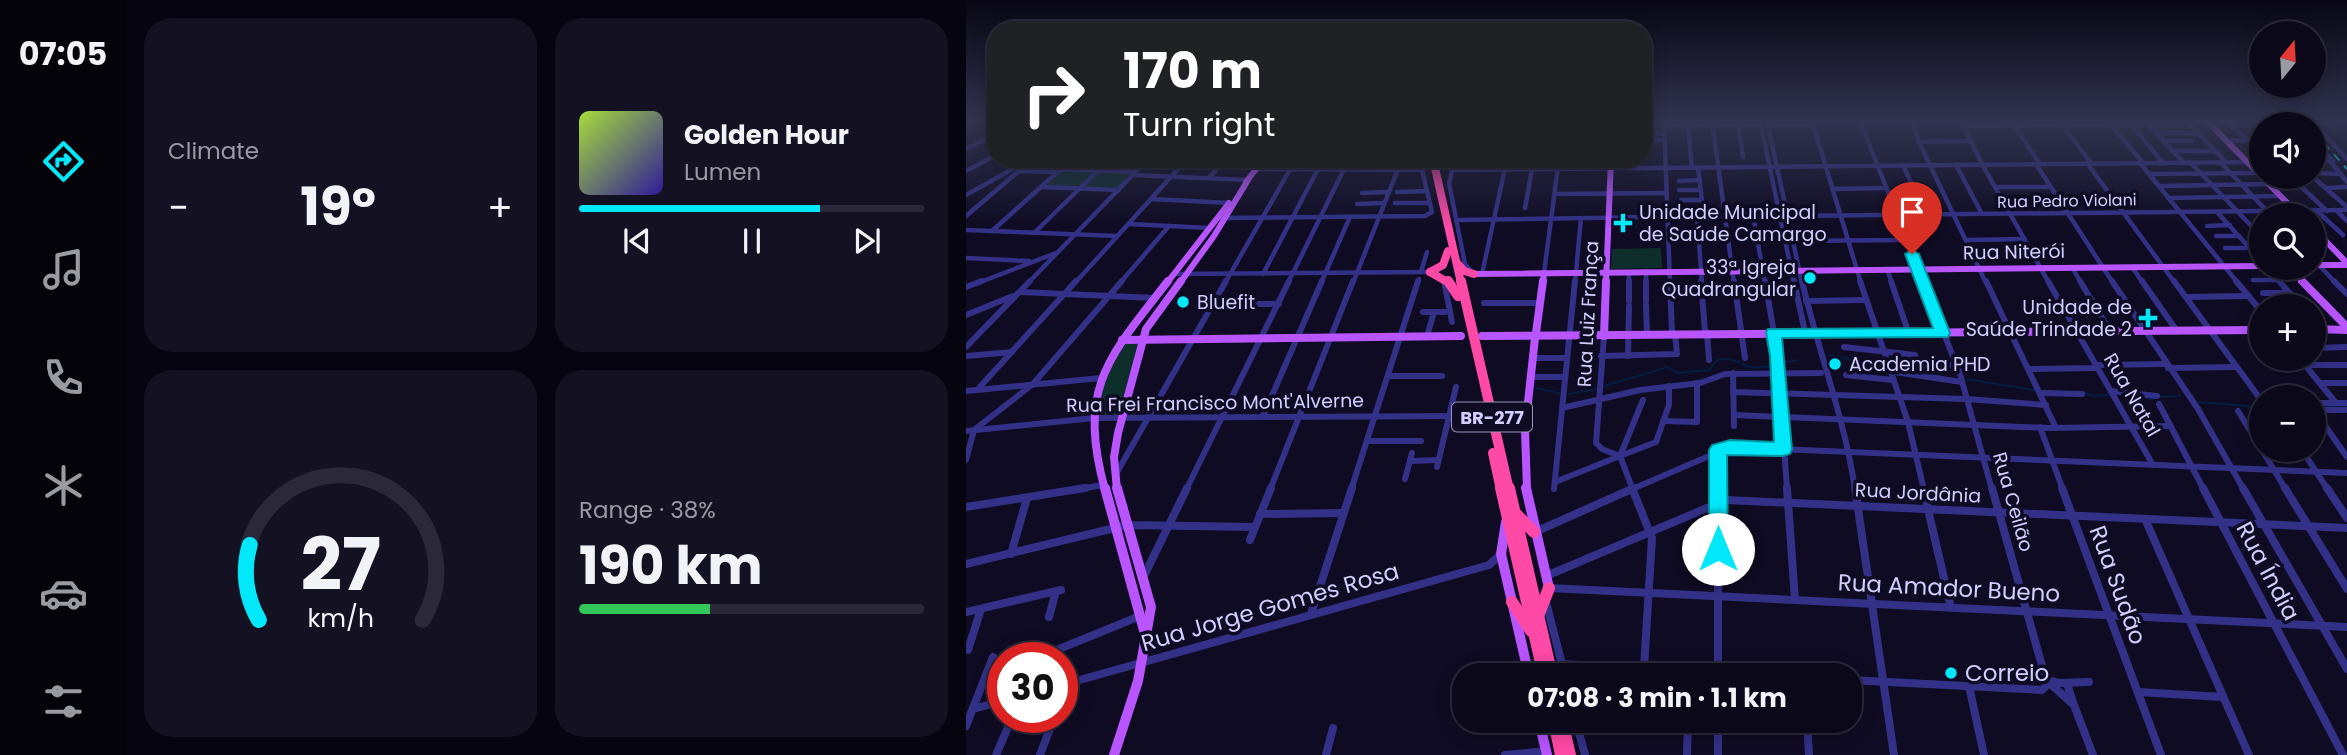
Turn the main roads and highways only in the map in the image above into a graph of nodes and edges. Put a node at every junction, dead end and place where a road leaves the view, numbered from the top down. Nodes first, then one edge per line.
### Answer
1 (1257, 168) edge
2 (1429, 168) edge
3 (1435, 168) edge
4 (1611, 168) edge
5 (1248, 180) junction
6 (2274, 189) edge
7 (2287, 203) edge
8 (1221, 218) junction
9 (2326, 241) edge
10 (1448, 251) junction
11 (2346, 261) edge
12 (1456, 262) junction
13 (2326, 262) edge
14 (2249, 265) edge
15 (1606, 272) junction
16 (1544, 273) junction
17 (1478, 274) junction
18 (2301, 280) edge
19 (1460, 293) junction
20 (2346, 327) edge
21 (2326, 329) edge
22 (2249, 330) edge
23 (1536, 335) junction
24 (1461, 336) dead end
25 (1482, 336) dead end
26 (1604, 336) junction
27 (1122, 340) junction
28 (1142, 340) junction
29 (1510, 514) junction
30 (1534, 533) junction
31 (1546, 587) joint
32 (1512, 601) junction
33 (1538, 617) junction
34 (1145, 637) junction
35 (1535, 638) junction
36 (1526, 663) edge
37 (1541, 663) edge
38 (1549, 663) edge
39 (1542, 733) edge
40 (1556, 733) edge
41 (1565, 733) edge
42 (1547, 753) edge
43 (1114, 755) edge
44 (1561, 755) edge
45 (1570, 755) edge

1 - 5 main road
2 - 10 highway, BR-277
3 - 12 highway, BR-277
4 - 15 main road, Rua Luiz França
5 - 8 main road
5 - 8 main road
6 - 7 main road
8 - 27 main road
8 - 28 main road
9 - 11 main road
10 - 19 highway, BR-277
10 - 19 highway
11 - 13 main road
12 - 17 highway
12 - 19 highway, BR-277
14 - 15 main road, Rua Niterói
15 - 16 main road, Rua Niterói
15 - 26 main road, Rua Luiz França
16 - 17 main road, Rua Niterói
16 - 23 main road
17 - 19 highway
18 - 20 main road
19 - 29 highway, BR-277
20 - 21 main road
22 - 26 main road
23 - 25 main road
23 - 26 main road
23 - 30 main road
24 - 28 main road
27 - 28 main road
27 - 34 main road
28 - 34 main road
29 - 30 highway
29 - 32 main road
29 - 33 highway, BR-277
29 - 35 highway, BR-277
30 - 31 main road
31 - 33 highway
32 - 35 highway
32 - 36 main road
33 - 38 highway, BR-277
34 - 43 main road
35 - 37 highway, BR-277
39 - 42 main road
40 - 44 highway
41 - 45 highway

